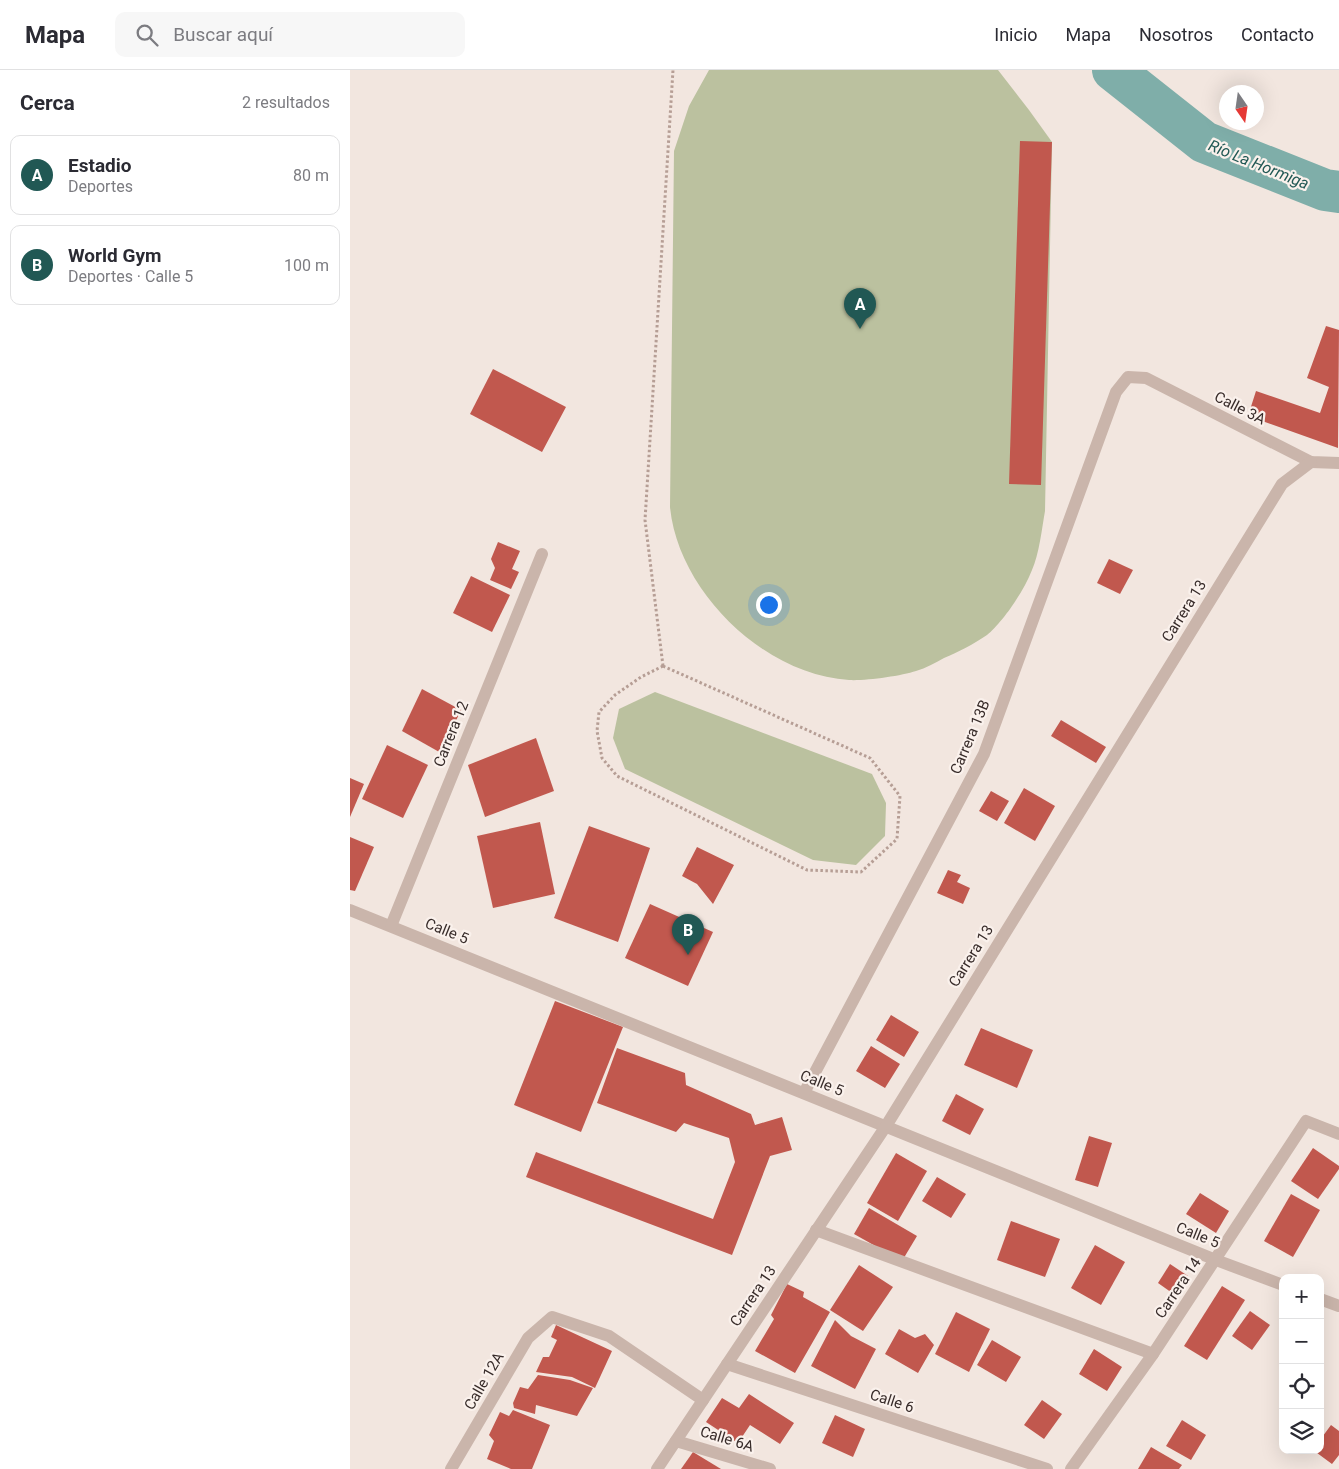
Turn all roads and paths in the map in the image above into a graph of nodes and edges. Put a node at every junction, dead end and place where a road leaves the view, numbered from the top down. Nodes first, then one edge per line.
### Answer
1 (673, 70) edge
2 (1128, 377) joint
3 (1311, 462) junction
4 (1339, 463) edge
5 (542, 554) dead end
6 (664, 666) junction
7 (350, 910) edge
8 (391, 926) junction
9 (804, 1093) junction
10 (886, 1126) junction
11 (1339, 1134) edge
12 (816, 1230) junction
13 (1216, 1260) junction
14 (1279, 1284) edge
15 (1324, 1300) edge
16 (1339, 1306) edge
17 (1153, 1354) junction
18 (727, 1364) junction
19 (703, 1400) junction
20 (676, 1441) junction
21 (451, 1469) edge
22 (657, 1469) edge
23 (770, 1469) edge
24 (1047, 1469) edge
25 (1072, 1469) edge

1 - 6 path
2 - 3 street, Calle 3A
2 - 9 street, Carrera 13B
3 - 4 street, Calle 3A
3 - 10 street, Carrera 13
5 - 8 street, Carrera 12
6 - 6 path
7 - 8 street, Calle 5
8 - 9 street, Calle 5
9 - 10 street, Calle 5
10 - 12 street, Carrera 13
10 - 13 street, Calle 5
11 - 13 street, Carrera 14
12 - 17 street
12 - 18 street, Carrera 13
13 - 14 street, Calle 5
13 - 17 street, Carrera 14
15 - 16 street
17 - 25 street, Carrera 14
18 - 19 street, Carrera 13
18 - 24 street, Calle 6
19 - 20 street, Carrera 13
19 - 21 street, Calle 12A
20 - 22 street, Carrera 13
20 - 23 street, Calle 6A

